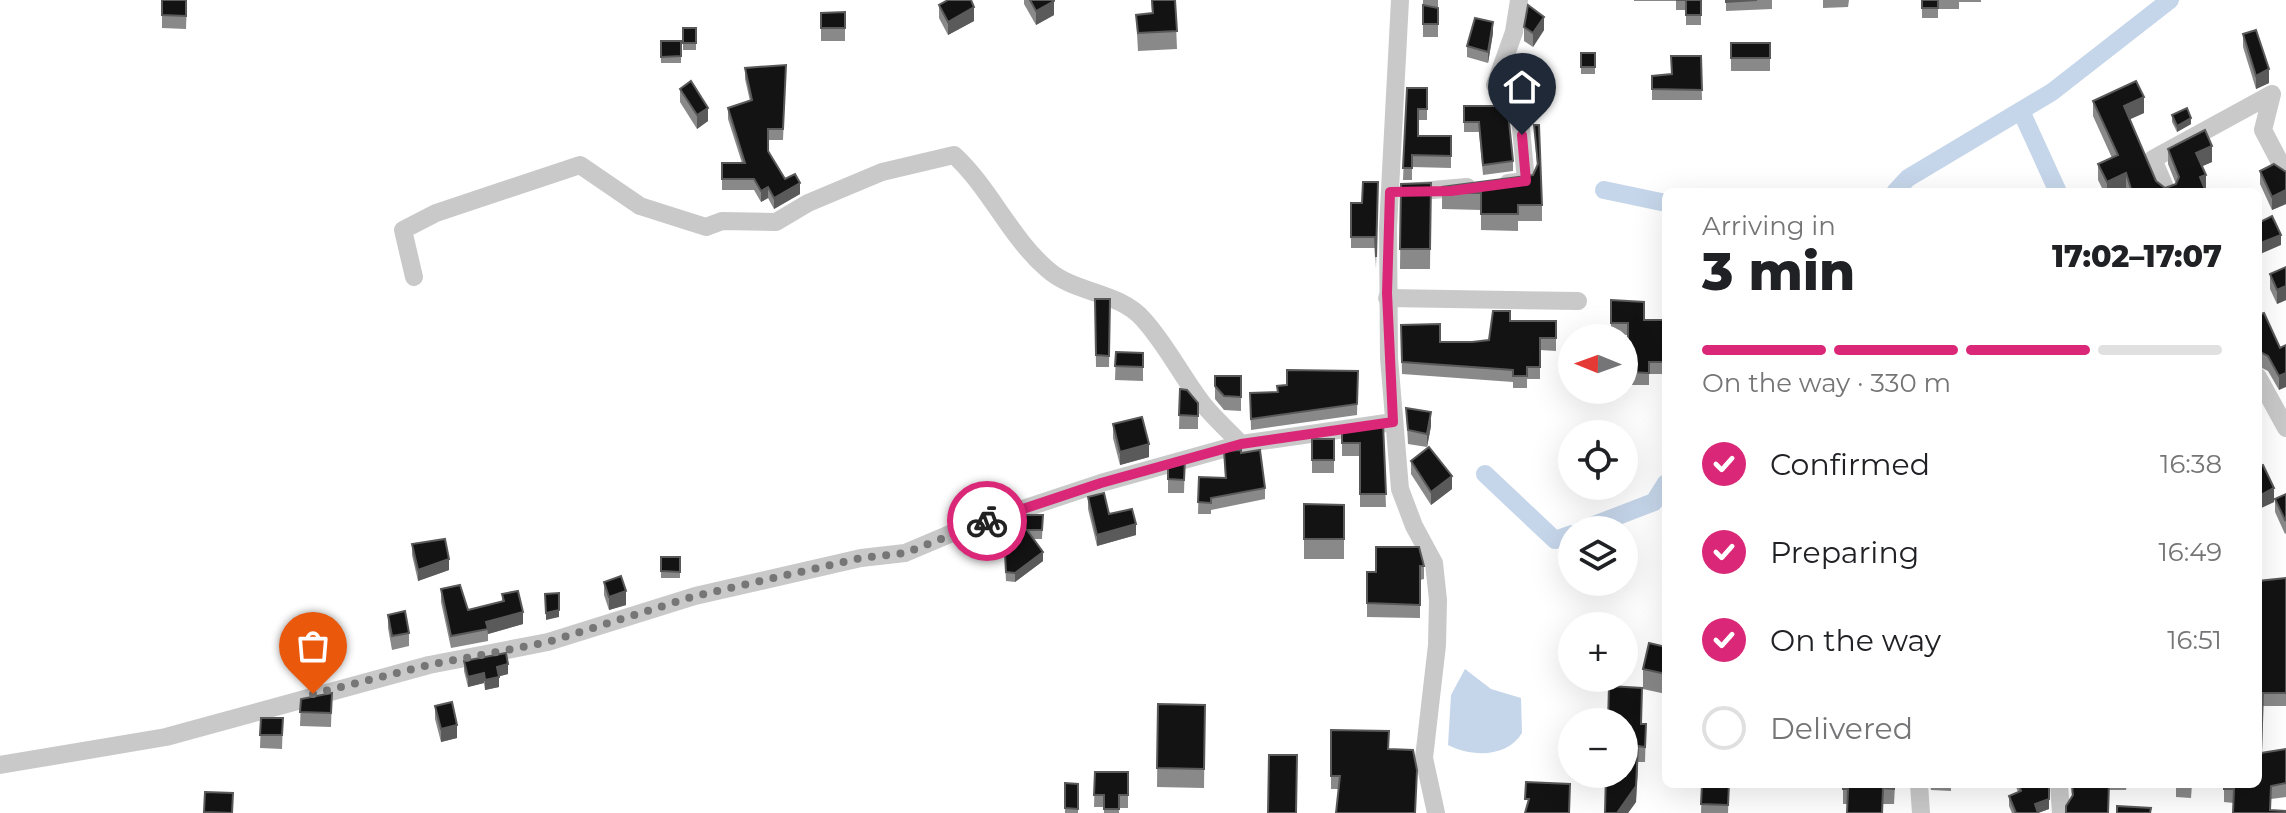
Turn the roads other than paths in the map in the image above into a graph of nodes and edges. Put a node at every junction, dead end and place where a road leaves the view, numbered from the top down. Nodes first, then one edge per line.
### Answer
1 (1400, 0) edge
2 (1519, 0) edge
3 (2272, 94) junction
4 (2286, 115) edge
5 (2286, 174) edge
6 (2165, 188) edge
7 (1390, 192) junction
8 (414, 277) dead end
9 (1387, 298) junction
10 (1578, 301) dead end
11 (2262, 384) edge
12 (1393, 422) junction
13 (2286, 428) edge
14 (1241, 444) junction
15 (0, 765) edge
16 (1919, 788) edge
17 (2059, 788) edge
18 (1436, 813) edge
19 (1921, 813) edge
20 (2061, 813) edge

1 - 7 street
2 - 7 street
3 - 4 street
3 - 5 street
3 - 6 street
7 - 9 street
8 - 14 street
9 - 10 street
9 - 12 street
11 - 13 street
12 - 14 street
12 - 18 street
14 - 15 street
16 - 19 street
17 - 20 street

